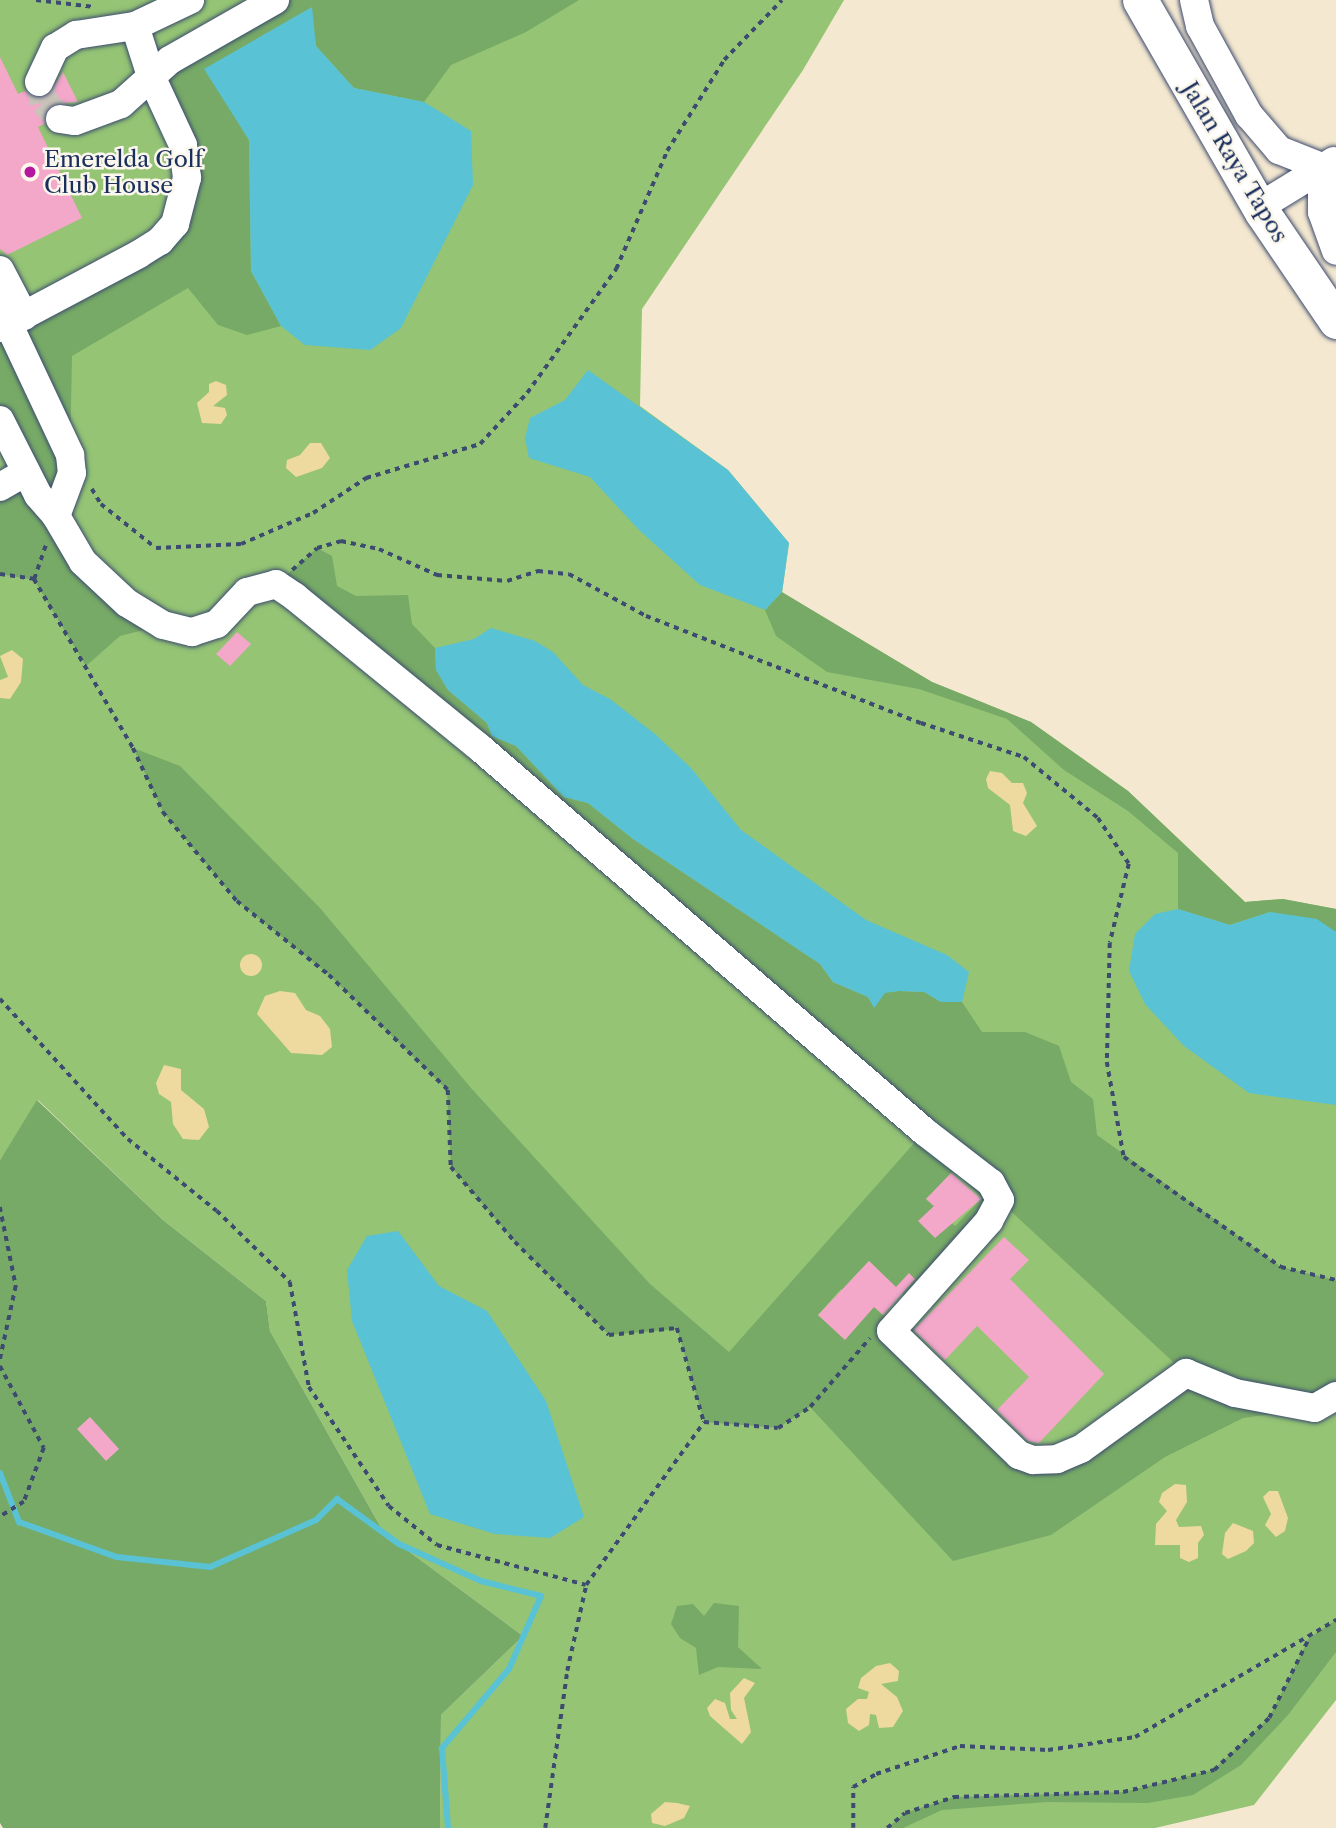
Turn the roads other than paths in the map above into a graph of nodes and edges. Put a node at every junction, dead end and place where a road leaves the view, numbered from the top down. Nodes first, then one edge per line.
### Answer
1 (190, 0) edge
2 (275, 0) edge
3 (1140, 0) edge
4 (1194, 0) edge
5 (144, 23) junction
6 (161, 68) junction
7 (39, 82) dead end
8 (60, 120) dead end
9 (1329, 163) edge
10 (1259, 207) junction
11 (1336, 251) edge
12 (0, 270) edge
13 (8, 318) edge
14 (1336, 321) edge
15 (0, 420) edge
16 (26, 472) junction
17 (0, 487) edge
18 (56, 516) junction
19 (1336, 1396) edge

1 - 5 street
2 - 6 street
3 - 10 main road, Jalan Raya Tapos
4 - 9 street
5 - 6 street
5 - 7 street
6 - 8 street
6 - 13 street
9 - 10 street
9 - 11 street
10 - 14 main road, Jalan Raya Tapos
12 - 13 street
13 - 18 street
15 - 16 street
16 - 17 street
16 - 18 street
18 - 19 street

